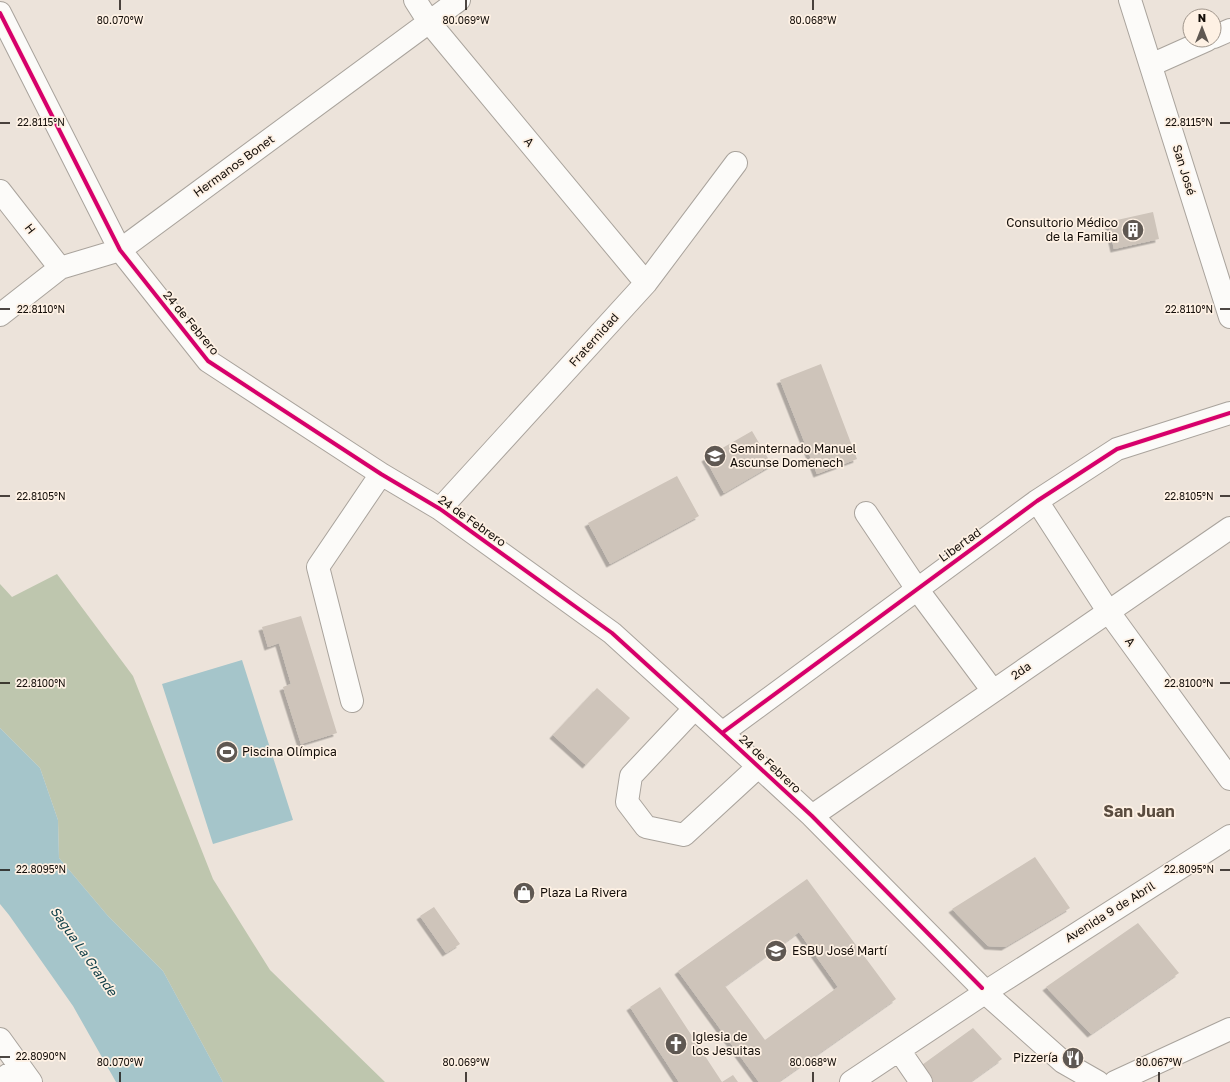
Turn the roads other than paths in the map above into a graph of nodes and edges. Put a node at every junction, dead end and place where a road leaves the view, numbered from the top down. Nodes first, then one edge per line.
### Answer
1 (415, 0) edge
2 (458, 0) edge
3 (1130, 0) edge
4 (0, 13) edge
5 (429, 22) junction
6 (1190, 48) edge
7 (1151, 66) junction
8 (736, 163) dead end
9 (0, 190) edge
10 (120, 250) junction
11 (60, 268) junction
12 (646, 283) junction
13 (0, 315) edge
14 (1230, 317) edge
15 (1230, 413) edge
16 (381, 474) junction
17 (1037, 501) junction
18 (440, 509) junction
19 (866, 513) dead end
20 (1230, 528) edge
21 (917, 589) junction
22 (1108, 611) junction
23 (993, 691) junction
24 (352, 702) dead end
25 (695, 708) junction
26 (722, 733) junction
27 (759, 766) junction
28 (1230, 779) edge
29 (812, 816) junction
30 (1230, 836) edge
31 (985, 993) junction
32 (1230, 1029) edge
33 (0, 1039) edge
34 (899, 1050) junction
35 (26, 1074) edge
36 (0, 1080) edge
37 (851, 1082) edge
38 (921, 1082) edge
39 (1098, 1082) edge
40 (1115, 1082) edge

1 - 5 street, A
2 - 5 street, Hermanos Bonet
3 - 7 street, San José
4 - 10 street, 24 de Febrero
5 - 10 street, Hermanos Bonet
5 - 12 street, A
6 - 7 street
7 - 14 street, San José
8 - 12 street, Fraternidad
9 - 11 street, H
10 - 11 street, Hermanos Bonet
10 - 16 street, 24 de Febrero
11 - 13 street, Hermanos Bonet
12 - 18 street, Fraternidad
15 - 17 street, Libertad
16 - 18 street, 24 de Febrero
16 - 24 street
17 - 21 street, Libertad
17 - 22 street, A
18 - 25 street, 24 de Febrero
19 - 21 street
20 - 22 street, 2da
21 - 23 street
21 - 26 street, Libertad
22 - 23 street, 2da
22 - 28 street, A
23 - 29 street, 2da
25 - 26 street, 24 de Febrero
25 - 27 street
26 - 27 street, 24 de Febrero
27 - 29 street, 24 de Febrero
29 - 31 street, 24 de Febrero
30 - 31 street, Avenida 9 de Abril
31 - 34 street, Avenida 9 de Abril
31 - 39 street, 24 de Febrero
32 - 40 street
33 - 35 street
34 - 37 street, Avenida 9 de Abril
34 - 38 street
35 - 36 street

